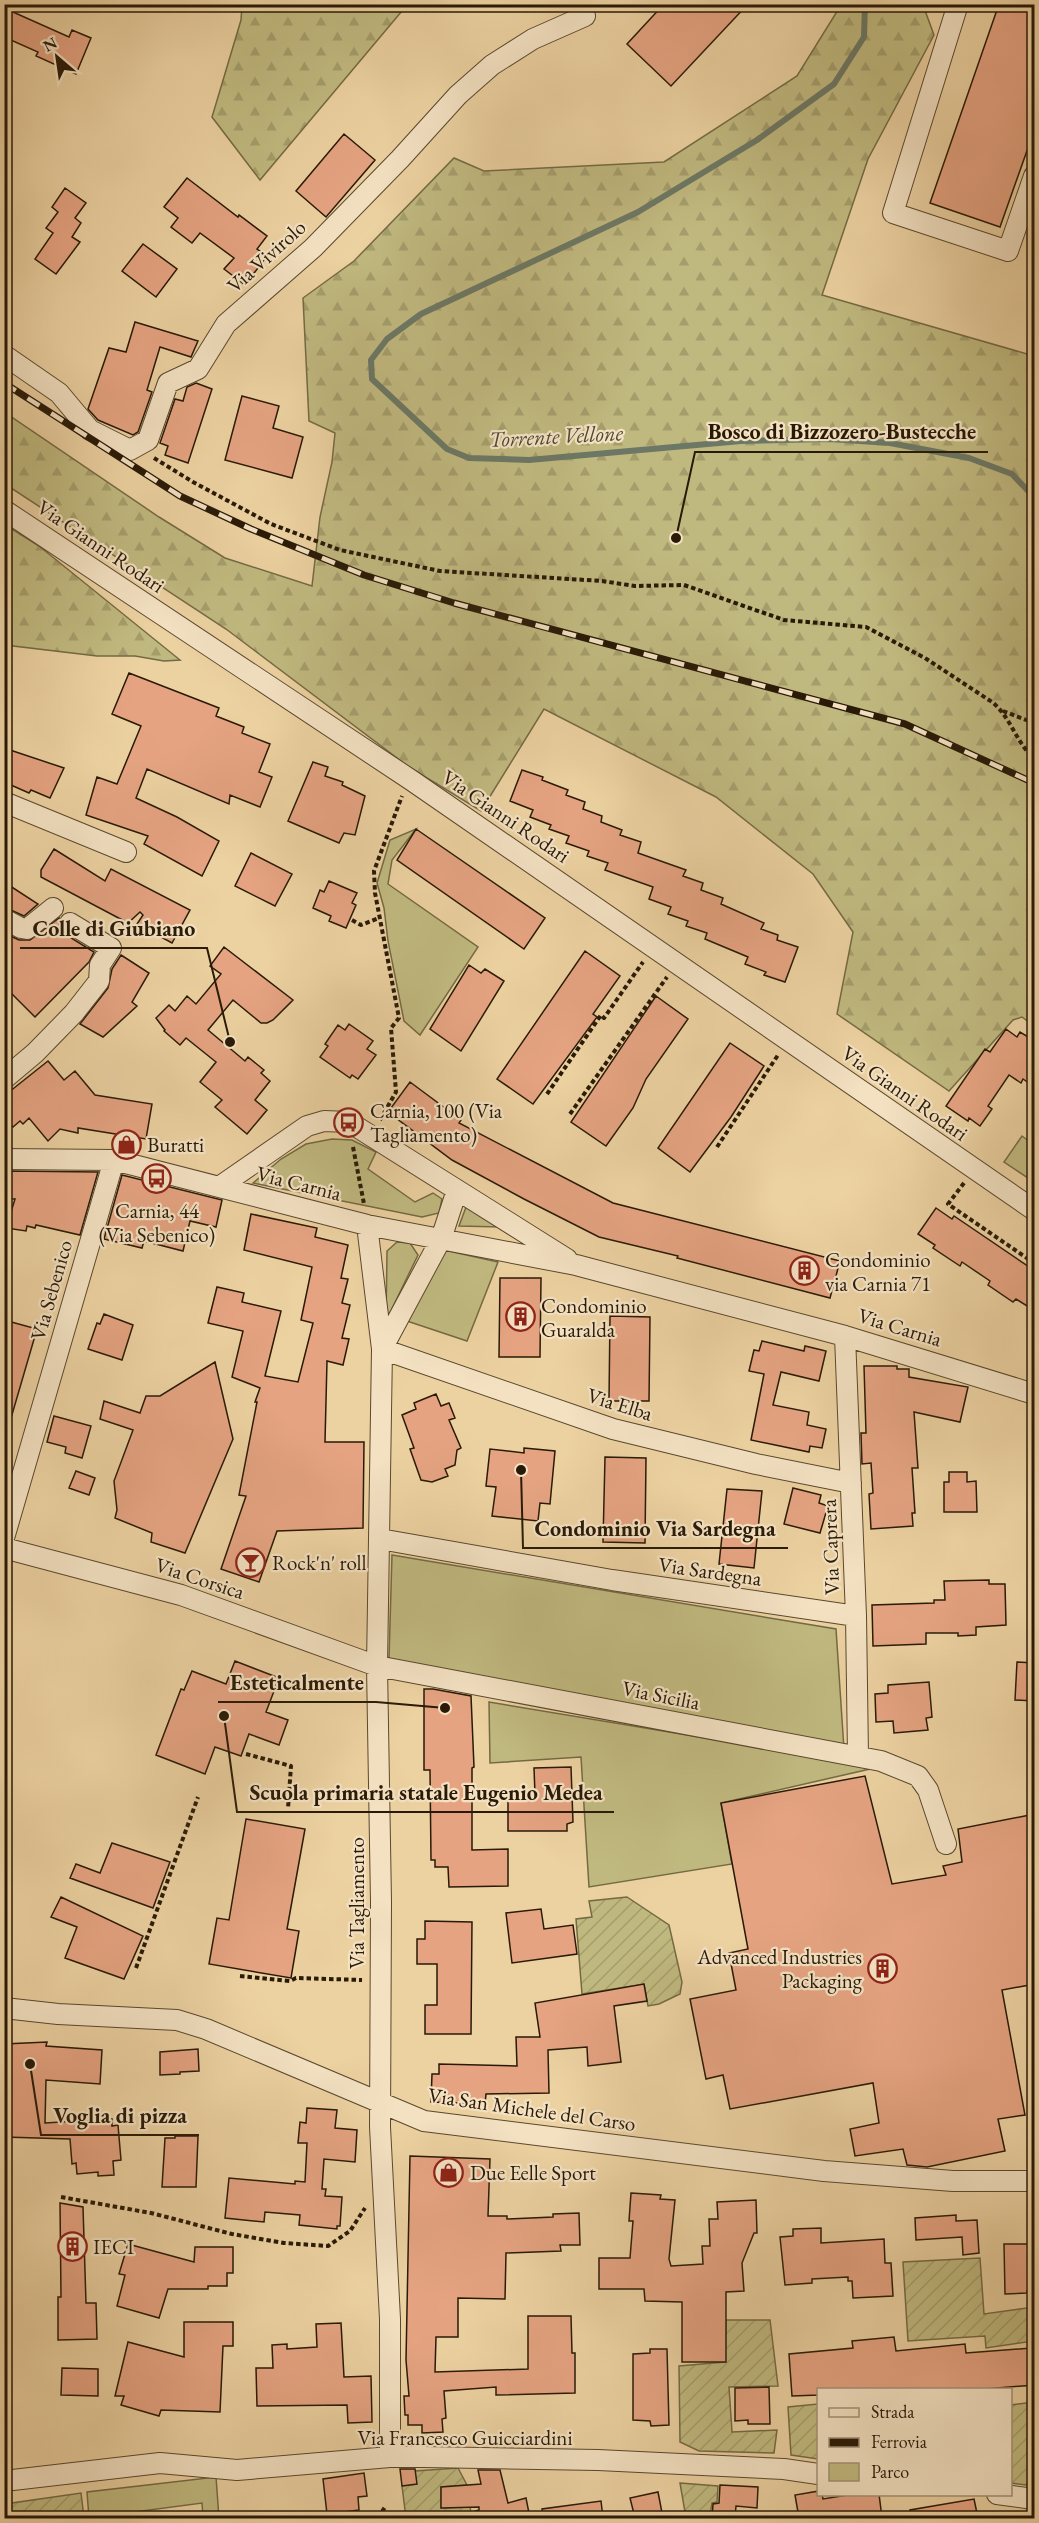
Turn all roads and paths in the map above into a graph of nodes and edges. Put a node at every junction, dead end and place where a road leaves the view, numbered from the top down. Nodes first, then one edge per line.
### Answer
1 (958, 4) edge
2 (585, 16) dead end
3 (1035, 176) edge
4 (4, 355) edge
5 (136, 447) junction
6 (4, 510) edge
7 (1002, 710) junction
8 (1035, 723) edge
9 (1035, 758) edge
10 (411, 780) junction
11 (4, 802) edge
12 (126, 852) dead end
13 (52, 908) dead end
14 (380, 918) junction
15 (4, 919) edge
16 (352, 920) dead end
17 (70, 922) dead end
18 (644, 961) dead end
19 (667, 977) dead end
20 (780, 1053) dead end
21 (4, 1079) edge
22 (546, 1094) dead end
23 (385, 1111) dead end
24 (570, 1114) dead end
25 (349, 1122) junction
26 (717, 1147) dead end
27 (4, 1159) edge
28 (114, 1160) junction
29 (974, 1170) junction
30 (219, 1187) junction
31 (457, 1190) junction
32 (1035, 1210) edge
33 (367, 1225) junction
34 (441, 1239) junction
35 (1035, 1263) edge
36 (576, 1265) junction
37 (845, 1336) junction
38 (382, 1349) junction
39 (1035, 1394) edge
40 (851, 1483) junction
41 (4, 1538) edge
42 (380, 1539) junction
43 (4, 1548) edge
44 (856, 1616) junction
45 (376, 1666) junction
46 (246, 1754) dead end
47 (858, 1756) junction
48 (198, 1797) dead end
49 (288, 1808) dead end
50 (946, 1844) dead end
51 (136, 1968) dead end
52 (240, 1976) dead end
53 (380, 1981) junction
54 (4, 2008) edge
55 (380, 2103) junction
56 (382, 2180) junction
57 (1035, 2181) edge
58 (61, 2198) dead end
59 (390, 2457) junction
60 (817, 2474) edge
61 (4, 2481) edge
62 (1012, 2496) edge
63 (1035, 2499) edge
64 (385, 2507) dead end
65 (378, 2518) edge

1 - 3 street
2 - 5 street, Via Vivirolo
4 - 5 street
5 - 7 path
6 - 10 street, Via Gianni Rodari
7 - 8 path
7 - 9 path
10 - 14 path
10 - 29 street, Via Gianni Rodari
11 - 12 street
13 - 15 street
14 - 16 path
14 - 23 path
17 - 21 street
18 - 22 path
19 - 24 path
20 - 26 path
25 - 30 street, Via Carnia
25 - 31 street, Via Carnia
25 - 33 path, Via Carnia
27 - 28 street, Via Carnia
28 - 30 street, Via Carnia
28 - 41 street, Via Sebenico
29 - 32 street, Via Gianni Rodari
29 - 35 path, Via Gianni Rodari
30 - 33 street, Via Carnia
31 - 34 street
31 - 36 street, Via Carnia
33 - 34 street, Via Carnia
33 - 38 street, Via Tagliamento
34 - 36 street, Via Carnia
34 - 38 street, Via Tagliamento
36 - 37 street, Via Carnia
37 - 39 street, Via Carnia
37 - 40 street, Via Caprera
38 - 40 street, Via Elba
38 - 42 street, Via Tagliamento
40 - 44 street, Via Caprera
42 - 44 street, Via Sardegna
42 - 45 street, Via Tagliamento
43 - 45 street, Via Corsica
44 - 47 street, Via Caprera
45 - 47 street, Via Sicilia
45 - 53 street, Via Tagliamento
46 - 49 path
47 - 50 street, Via Sicilia
48 - 51 path
52 - 53 path
53 - 55 street, Via Tagliamento
54 - 55 street, Via San Michele del Carso
55 - 56 street, Via Tagliamento
55 - 57 street, Via San Michele del Carso
56 - 58 path
56 - 59 street, Via Tagliamento
59 - 60 street, Via Francesco Guicciardini
59 - 61 street, Via Francesco Guicciardini
62 - 63 street
64 - 65 path

